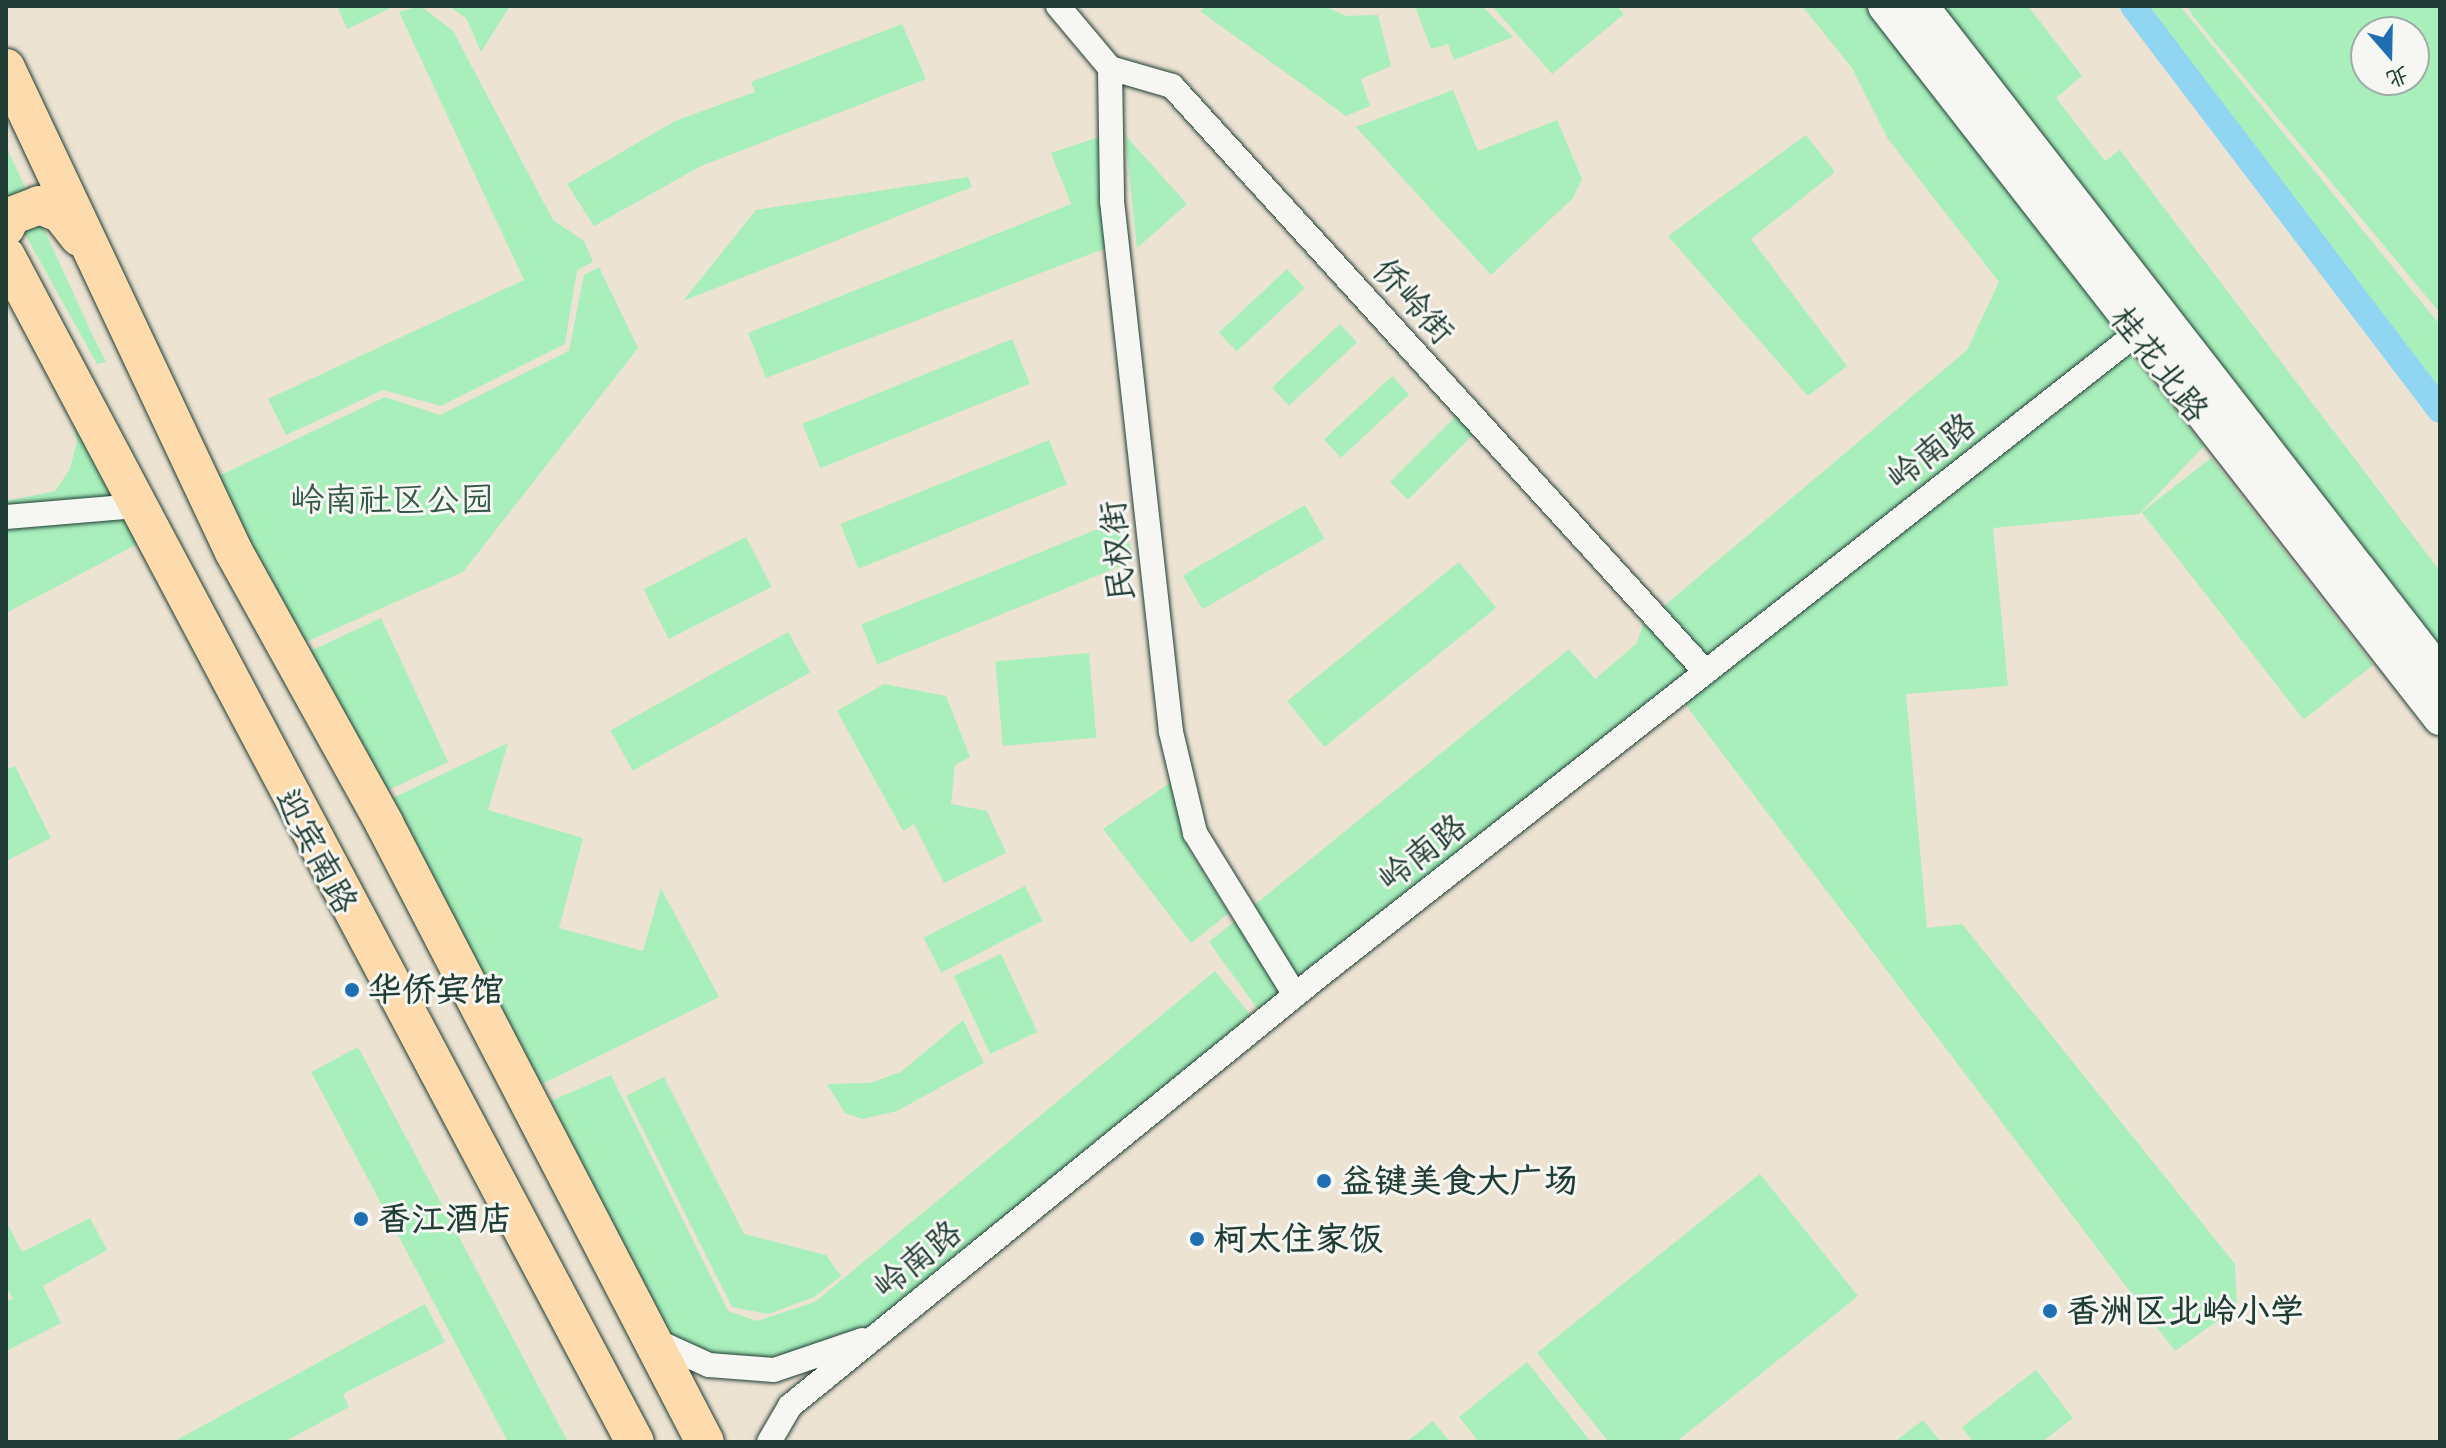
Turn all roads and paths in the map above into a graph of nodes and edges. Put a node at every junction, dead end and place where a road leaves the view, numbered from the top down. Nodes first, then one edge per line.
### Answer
1 (1058, 6) edge
2 (1885, 6) edge
3 (1921, 6) edge
4 (6, 68) edge
5 (1110, 68) junction
6 (6, 227) edge
7 (6, 243) edge
8 (85, 246) junction
9 (12, 268) edge
10 (2148, 324) junction
11 (137, 506) junction
12 (6, 517) edge
13 (1703, 669) junction
14 (2440, 674) edge
15 (2440, 718) edge
16 (1295, 995) junction
17 (876, 1335) junction
18 (656, 1341) junction
19 (635, 1442) edge
20 (705, 1442) edge
21 (769, 1442) edge

1 - 5 street
2 - 10 main road, 桂花北路
3 - 10 main road, 桂花北路
4 - 8 main road
5 - 13 street, 侨岭街
5 - 16 street, 民权街
6 - 8 main road
7 - 9 main road, 迎宾南路
8 - 18 main road
9 - 11 main road, 迎宾南路
10 - 13 street, 岭南路
10 - 14 main road, 桂花北路
10 - 15 main road, 桂花北路
11 - 12 street
11 - 19 main road, 迎宾南路
13 - 16 street, 岭南路
16 - 17 street, 岭南路
17 - 18 street
17 - 21 street, 岭南路
18 - 20 main road

